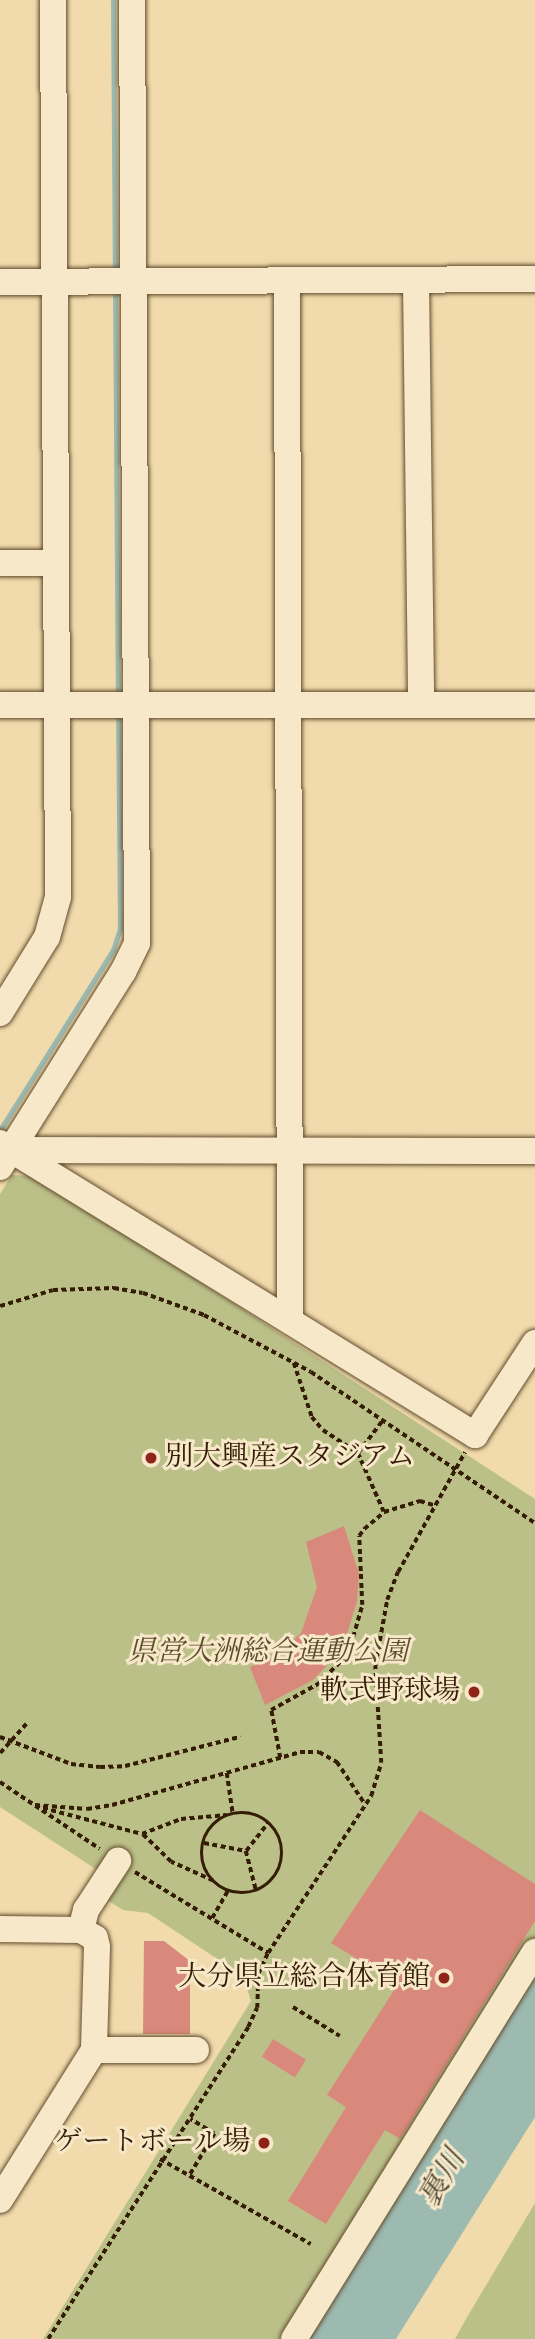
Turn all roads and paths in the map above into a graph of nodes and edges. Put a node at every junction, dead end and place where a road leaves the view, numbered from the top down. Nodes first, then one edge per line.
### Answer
1 (53, 0) edge
2 (132, 0) edge
3 (535, 279) edge
4 (287, 280) junction
5 (416, 280) junction
6 (55, 281) junction
7 (121, 281) junction
8 (0, 282) edge
9 (0, 563) edge
10 (56, 563) junction
11 (125, 704) junction
12 (288, 704) junction
13 (421, 704) junction
14 (0, 705) edge
15 (57, 705) junction
16 (535, 705) edge
17 (0, 1013) edge
18 (289, 1150) junction
19 (3, 1151) edge
20 (535, 1151) edge
21 (0, 1306) edge
22 (290, 1321) junction
23 (535, 1343) edge
24 (295, 1363) junction
25 (382, 1421) junction
26 (475, 1435) junction
27 (358, 1452) junction
28 (454, 1471) junction
29 (436, 1506) junction
30 (384, 1512) junction
31 (535, 1523) edge
32 (27, 1723) dead end
33 (0, 1737) edge
34 (240, 1737) dead end
35 (9, 1742) junction
36 (0, 1753) edge
37 (280, 1758) junction
38 (227, 1773) junction
39 (365, 1804) junction
40 (231, 1814) junction
41 (269, 1822) junction
42 (142, 1834) junction
43 (204, 1843) junction
44 (246, 1851) junction
45 (118, 1861) dead end
46 (215, 1882) junction
47 (228, 1890) junction
48 (256, 1890) junction
49 (212, 1919) dead end
50 (0, 1929) edge
51 (81, 1930) junction
52 (535, 1952) edge
53 (293, 2007) dead end
54 (340, 2036) dead end
55 (94, 2050) junction
56 (196, 2050) dead end
57 (190, 2119) junction
58 (160, 2159) junction
59 (190, 2174) junction
60 (0, 2200) edge
61 (311, 2244) dead end
62 (48, 2339) edge
63 (294, 2339) edge

1 - 6 street
2 - 7 street
3 - 5 street
4 - 5 street
4 - 7 street
4 - 12 street
5 - 13 street
6 - 7 street
6 - 8 street
6 - 10 street
7 - 11 street
9 - 10 street
10 - 15 street
11 - 12 street
11 - 15 street
11 - 19 street
12 - 13 street
12 - 18 street
13 - 16 street
14 - 15 street
15 - 17 street
18 - 19 street
18 - 20 street
18 - 22 street
19 - 22 street
21 - 24 path
22 - 26 street
23 - 26 street
24 - 25 path
24 - 27 path
25 - 27 path
25 - 28 path
26 - 28 path
27 - 30 path
28 - 29 path
28 - 31 path
29 - 30 path
29 - 39 path
30 - 37 path
32 - 35 path
33 - 35 path
34 - 35 path
35 - 36 path
37 - 38 path
37 - 39 path
38 - 40 path
38 - 42 path
39 - 57 path
40 - 41 path
40 - 42 path
40 - 43 path
41 - 44 path
41 - 48 path
42 - 46 path
43 - 44 path
43 - 46 path
44 - 48 path
45 - 51 street
46 - 47 path
47 - 48 path
47 - 49 path
50 - 51 street
51 - 55 street
52 - 63 street
53 - 54 path
55 - 56 street
55 - 60 street
57 - 58 path
57 - 59 path
58 - 59 path
58 - 62 path
59 - 61 path

